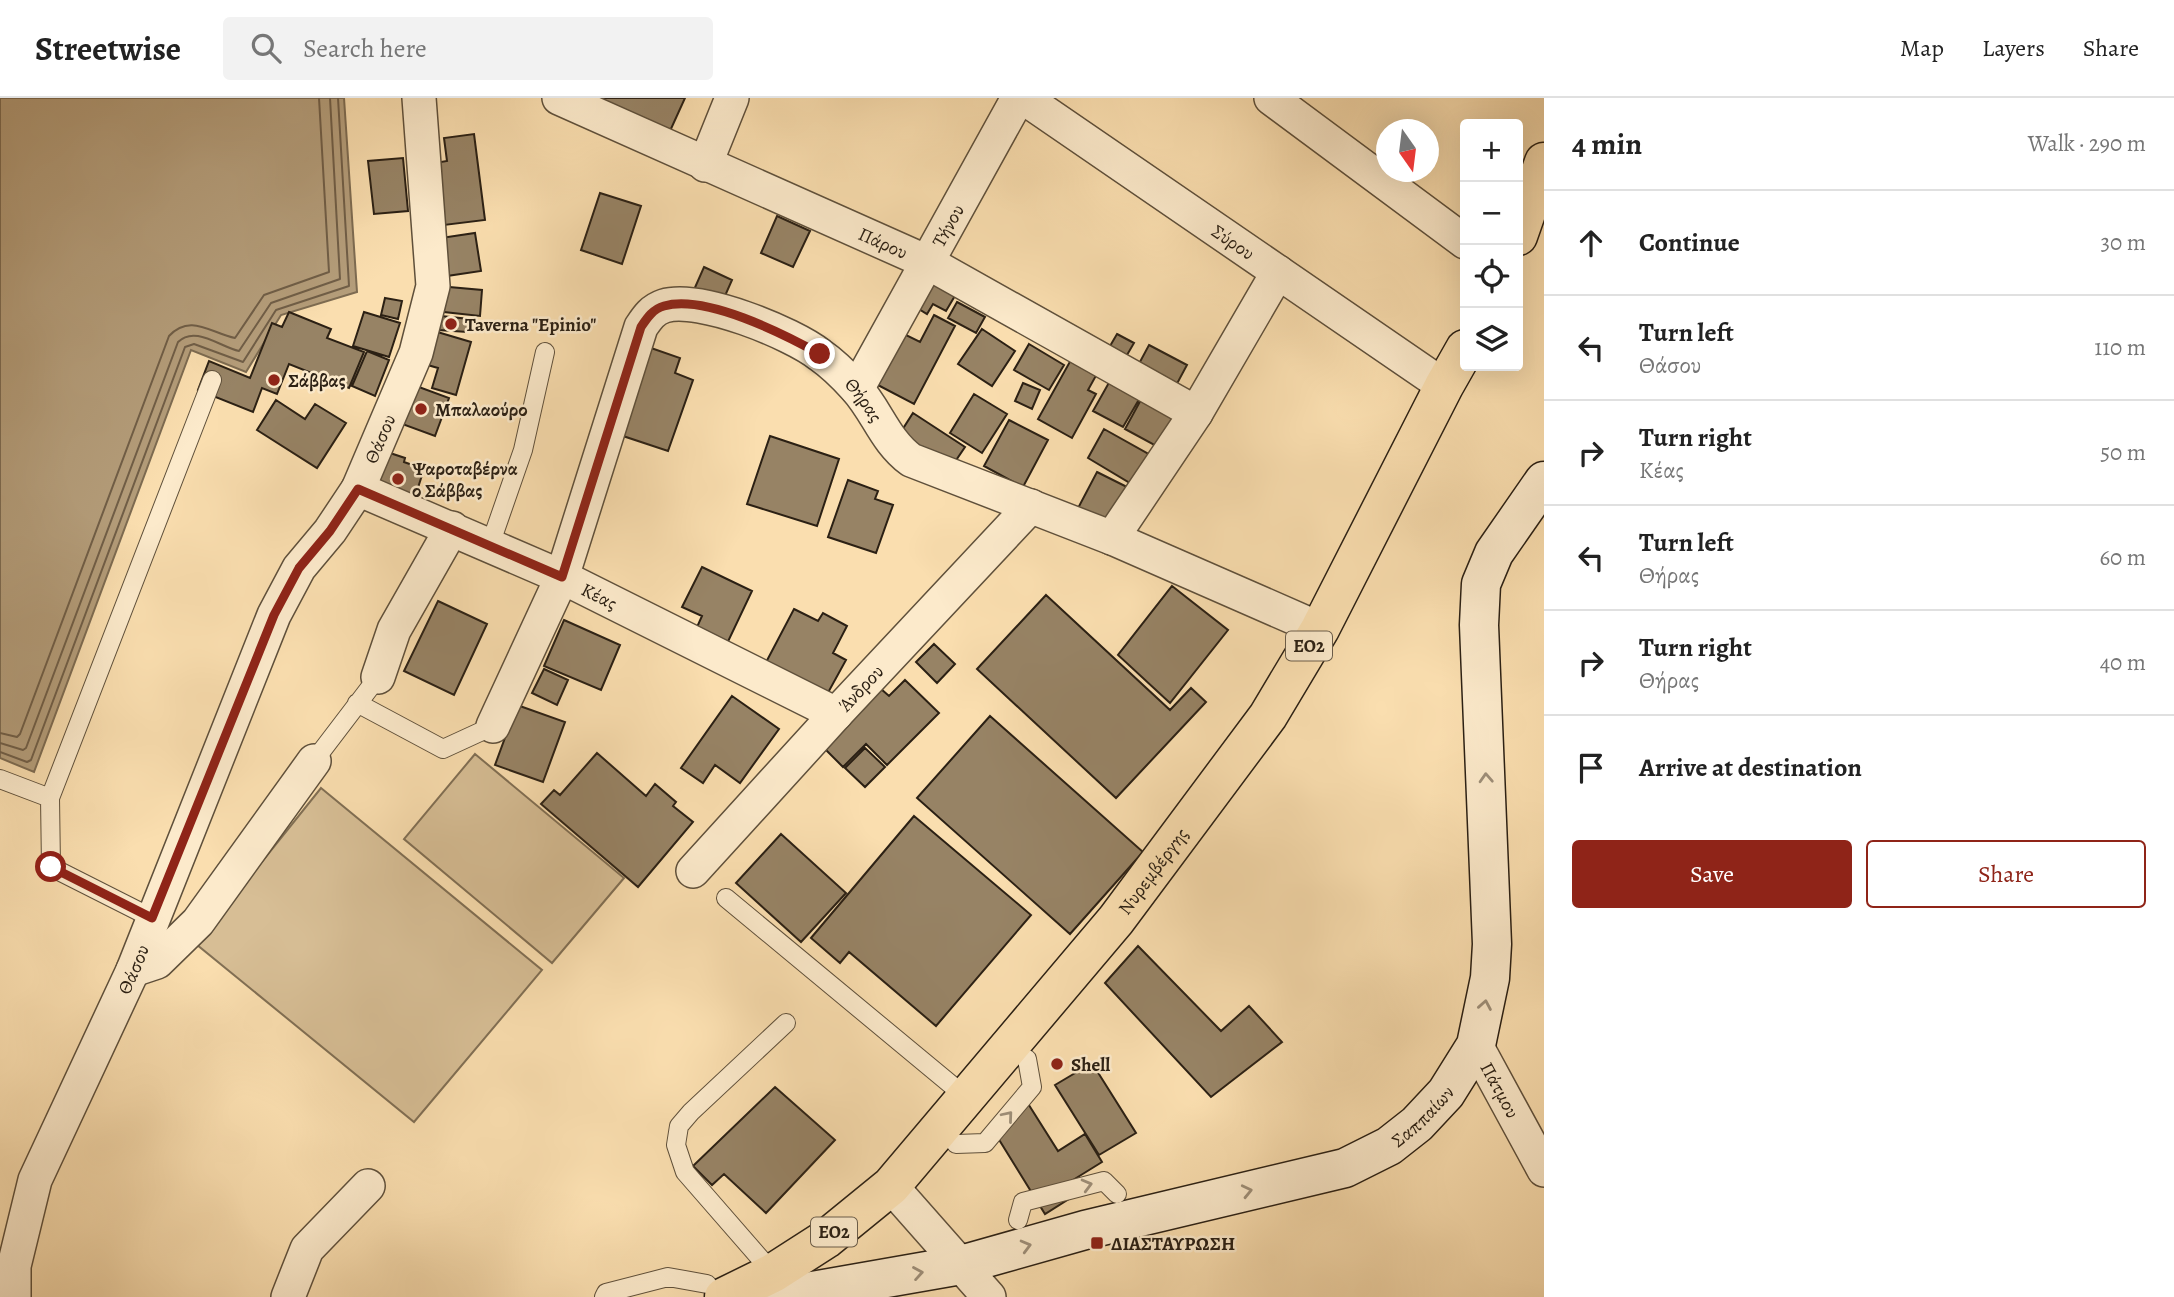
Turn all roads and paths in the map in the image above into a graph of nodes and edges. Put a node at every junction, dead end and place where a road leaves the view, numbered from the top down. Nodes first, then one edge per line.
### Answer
1 (419, 98) edge
2 (559, 98) edge
3 (732, 98) edge
4 (1018, 98) edge
5 (1024, 98) edge
6 (1271, 98) edge
7 (1544, 162) edge
8 (705, 165) junction
9 (1523, 222) edge
10 (1460, 238) edge
11 (927, 262) junction
12 (1278, 272) junction
13 (545, 352) dead end
14 (1460, 358) edge
15 (212, 380) dead end
16 (1444, 386) junction
17 (857, 389) junction
18 (1196, 413) junction
19 (1544, 481) edge
20 (358, 489) junction
21 (1031, 506) junction
22 (452, 528) junction
23 (1112, 538) junction
24 (489, 545) junction
25 (562, 577) junction
26 (1320, 629) junction
27 (378, 677) joint
28 (357, 704) junction
29 (836, 714) junction
30 (493, 726) joint
31 (314, 761) joint
32 (0, 779) edge
33 (50, 798) junction
34 (693, 871) dead end
35 (726, 898) dead end
36 (152, 918) junction
37 (133, 970) junction
38 (786, 1023) dead end
39 (1476, 1045) junction
40 (1027, 1059) dead end
41 (966, 1097) junction
42 (956, 1144) dead end
43 (1544, 1170) edge
44 (368, 1185) dead end
45 (891, 1186) junction
46 (1117, 1194) dead end
47 (1018, 1220) dead end
48 (961, 1265) junction
49 (776, 1285) edge
50 (715, 1291) edge
51 (14, 1297) edge
52 (288, 1297) edge
53 (604, 1297) edge
54 (989, 1297) edge

1 - 20 street, Θάσου
2 - 8 street, Πάρου
3 - 8 street
4 - 11 street, Τήνου
5 - 12 street, Σύρου
6 - 10 street
7 - 9 main road
8 - 11 street, Πάρου
11 - 17 street, Τήνου
11 - 18 street, Πάρου
12 - 16 street, Σύρου
12 - 18 street
13 - 24 lane
14 - 16 main road, Νυρεμβέργης / ΕΟ2
15 - 33 lane
16 - 26 main road, Νυρεμβέργης / ΕΟ2
17 - 21 street, Θήρας
17 - 25 street, Θήρας
18 - 23 street
39 -> 19 street, Σαππαίων
20 - 22 street, Κέας
20 - 36 street, Θάσου
21 - 23 street, Θήρας
21 - 29 street, Άνδρου
22 - 24 street, Κέας
22 - 27 street
23 - 26 street, Θήρας
24 - 25 street, Κέας
25 - 29 street, Κέας
25 - 30 street, Θήρας
26 - 41 main road, Νυρεμβέργης / ΕΟ2
27 - 28 lane
28 - 30 lane
28 - 31 lane
29 - 34 street, Άνδρου
31 - 37 street
32 - 33 lane
33 - 36 lane
35 - 41 lane
36 - 37 street, Θάσου
37 - 51 street, Θάσου
38 - 49 lane
39 - 43 street, Πάτμου
48 -> 39 street, Σαππαίων
42 -> 40 lane
41 - 45 main road, Νυρεμβέργης / ΕΟ2
44 - 52 street
45 - 48 street
45 - 49 main road, Νυρεμβέργης / ΕΟ2
47 -> 46 lane
49 -> 48 street, Σαππαίων
48 - 54 street
49 - 50 main road, Νυρεμβέργης / ΕΟ2
50 - 53 lane

